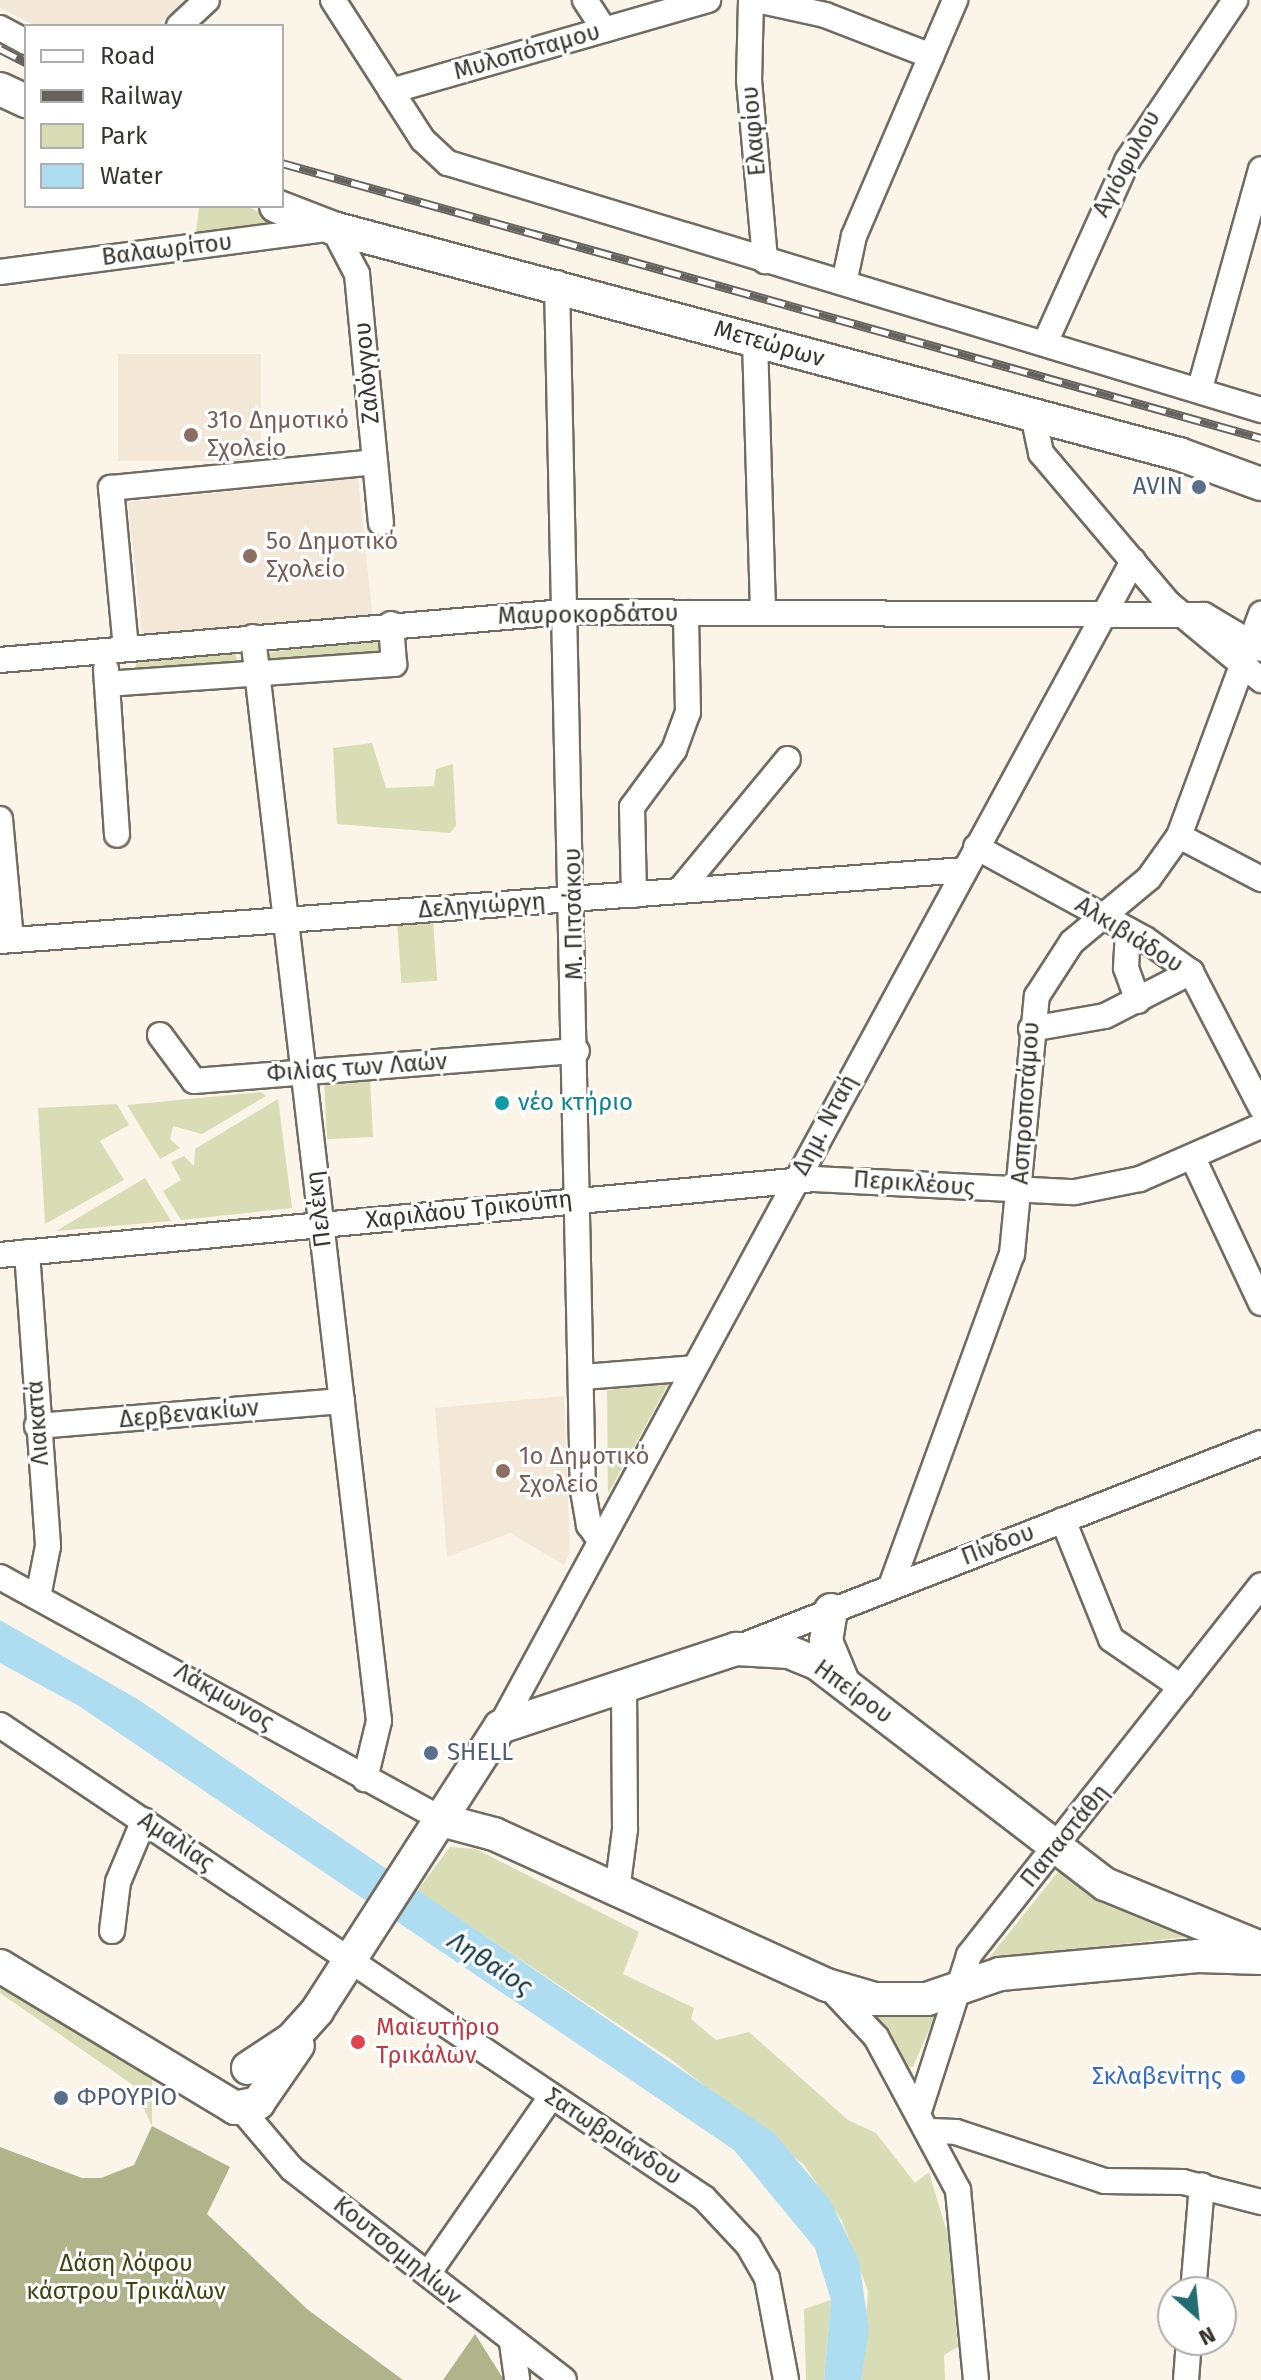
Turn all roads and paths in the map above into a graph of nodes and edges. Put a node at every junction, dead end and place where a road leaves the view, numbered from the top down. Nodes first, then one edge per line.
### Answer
1 (207, 0) edge
2 (333, 0) edge
3 (585, 0) edge
4 (708, 0) edge
5 (754, 0) edge
6 (955, 0) edge
7 (1235, 0) edge
8 (181, 24) edge
9 (0, 28) edge
10 (604, 29) junction
11 (24, 41) edge
12 (931, 56) junction
13 (0, 89) edge
14 (391, 91) junction
15 (24, 100) edge
16 (1261, 169) edge
17 (281, 208) edge
18 (333, 228) junction
19 (765, 261) junction
20 (0, 272) edge
21 (557, 283) junction
22 (844, 283) junction
23 (755, 341) junction
24 (1045, 343) junction
25 (1200, 388) junction
26 (1261, 410) edge
27 (1033, 415) junction
28 (375, 462) junction
29 (1261, 484) edge
30 (381, 523) dead end
31 (1133, 561) junction
32 (565, 612) junction
33 (763, 612) junction
34 (1104, 612) junction
35 (686, 613) junction
36 (1178, 614) junction
37 (1261, 614) edge
38 (391, 624) junction
39 (253, 637) junction
40 (1256, 643) edge
41 (115, 650) junction
42 (0, 660) edge
43 (257, 674) junction
44 (1251, 674) edge
45 (107, 684) junction
46 (788, 759) dead end
47 (0, 819) edge
48 (117, 835) dead end
49 (1179, 836) junction
50 (976, 847) junction
51 (964, 870) junction
52 (1261, 879) edge
53 (679, 891) junction
54 (634, 895) junction
55 (574, 899) junction
56 (1102, 916) junction
57 (286, 920) junction
58 (1128, 930) junction
59 (5, 941) edge
60 (1191, 972) junction
61 (1138, 1001) junction
62 (1031, 1029) junction
63 (160, 1035) dead end
64 (577, 1051) junction
65 (303, 1072) junction
66 (1261, 1107) edge
67 (1261, 1126) edge
68 (1193, 1158) junction
69 (795, 1181) junction
70 (1019, 1191) junction
71 (581, 1198) junction
72 (321, 1226) junction
73 (27, 1252) junction
74 (0, 1255) edge
75 (1259, 1292) edge
76 (694, 1368) junction
77 (583, 1377) junction
78 (342, 1401) junction
79 (37, 1426) junction
80 (1261, 1443) edge
81 (1063, 1520) junction
82 (600, 1540) junction
83 (0, 1577) edge
84 (1261, 1585) edge
85 (891, 1586) junction
86 (39, 1592) junction
87 (831, 1610) junction
88 (736, 1649) junction
89 (843, 1682) junction
90 (624, 1687) junction
91 (1181, 1687) junction
92 (519, 1690) junction
93 (539, 1715) junction
94 (0, 1725) edge
95 (500, 1727) junction
96 (365, 1779) junction
97 (144, 1820) junction
98 (439, 1831) junction
99 (1057, 1848) junction
100 (617, 1891) junction
101 (112, 1931) dead end
102 (1261, 1948) edge
103 (356, 1952) junction
104 (1261, 1958) edge
105 (0, 1966) edge
106 (827, 1985) junction
107 (961, 1986) junction
108 (242, 2088) junction
109 (551, 2097) junction
110 (925, 2121) junction
111 (1202, 2185) junction
112 (1261, 2202) edge
113 (430, 2271) junction
114 (1194, 2276) edge
115 (512, 2343) junction
116 (1188, 2356) edge
117 (517, 2380) edge
118 (564, 2380) edge
119 (786, 2380) edge
120 (976, 2380) edge
121 (1186, 2380) edge

1 - 8 street
2 - 14 street
3 - 10 street
4 - 10 street, Μυλοπόταμου
5 - 12 street
5 - 19 street, Ελαφίου
6 - 12 street
7 - 24 street, Αγιόφυλου
9 - 11 street
10 - 14 street, Μυλοπόταμου
12 - 22 street
13 - 15 main road
14 - 19 street
16 - 25 street
17 - 18 main road, Μετεώρων
18 - 20 street, Βαλαωρίτου
18 - 21 main road, Μετεώρων
18 - 28 street, Ζαλόγγου
19 - 22 street
21 - 23 main road, Μετεώρων
21 - 32 street, Μ. Πιτσάκου
22 - 24 street
23 - 27 main road, Μετεώρων
23 - 33 street
24 - 25 street
25 - 26 street
27 - 29 main road, Μετεώρων
27 - 31 street
28 - 30 street, Ζαλόγγου
28 - 41 street
31 - 34 street, Δημ. Νταή
31 - 36 street
32 - 35 street, Μαυροκορδάτου
32 - 38 street, Μαυροκορδάτου
32 - 55 street, Μ. Πιτσάκου
33 - 34 street, Μαυροκορδάτου
33 - 35 street, Μαυροκορδάτου
34 - 36 street, Μαυροκορδάτου
34 - 50 street, Δημ. Νταή
35 - 54 street
36 - 40 street, Μαυροκορδάτου
36 - 44 street
37 - 40 street, Ασπροποτάμου
38 - 39 street, Μαυροκορδάτου
38 - 43 street
39 - 41 street, Μαυροκορδάτου
39 - 43 street, Πελέκη
40 - 44 street, Ασπροποτάμου
41 - 42 street, Μαυροκορδάτου
41 - 45 street
43 - 45 street
43 - 57 street, Πελέκη
44 - 49 street, Ασπροποτάμου
45 - 48 street
46 - 53 street
47 - 59 street
49 - 52 street
49 - 56 street, Ασπροποτάμου
50 - 51 street, Δημ. Νταή
50 - 56 street, Αλκιβιάδου
51 - 53 street, Δεληγιώργη
51 - 69 street, Δημ. Νταή
53 - 54 street, Δεληγιώργη
54 - 55 street, Δεληγιώργη
55 - 57 street, Δεληγιώργη
55 - 64 street, Μ. Πιτσάκου
56 - 58 street, Αλκιβιάδου
56 - 62 street, Ασπροποτάμου
57 - 59 street, Δεληγιώργη
57 - 65 street, Πελέκη
58 - 60 street, Αλκιβιάδου
58 - 61 street
60 - 61 street
60 - 66 street, Αλκιβιάδου
61 - 62 street
62 - 70 street, Ασπροποτάμου
63 - 65 street, Φιλίας των Λαών
64 - 65 street, Φιλίας των Λαών
64 - 71 street, Μ. Πιτσάκου
65 - 72 street, Πελέκη
67 - 68 street, Περικλέους
68 - 70 street, Περικλέους
68 - 75 street
69 - 70 street, Περικλέους
69 - 71 street, Χαριλάου Τρικούπη
69 - 76 street, Δημ. Νταή
70 - 85 street, Ασπροποτάμου
71 - 72 street, Χαριλάου Τρικούπη
71 - 77 street, Μ. Πιτσάκου
72 - 73 street, Χαριλάου Τρικούπη
72 - 78 street, Πελέκη
73 - 74 street, Χαριλάου Τρικούπη
73 - 79 street, Λιακατά
76 - 77 street
76 - 82 street, Δημ. Νταή
77 - 82 street, Μ. Πιτσάκου
78 - 79 street, Δερβενακίων
78 - 96 street, Πελέκη
79 - 86 street, Λιακατά
80 - 81 street, Πίνδου
81 - 85 street, Πίνδου
81 - 91 street
82 - 92 street, Δημ. Νταή
83 - 86 street, Λάκμωνος
84 - 91 street, Παπαστάθη
85 - 87 street, Πίνδου
86 - 96 street, Λάκμωνος
87 - 88 street, Πίνδου
87 - 89 main road
88 - 89 main road, Ηπείρου
88 - 90 main road, Ηπείρου
89 - 99 main road, Ηπείρου
90 - 93 main road, Ηπείρου
90 - 100 street
91 - 99 street, Παπαστάθη
92 - 93 street
92 - 95 street, Δημ. Νταή
93 - 95 main road, Ηπείρου
94 - 97 street, Αμαλίας
95 - 98 main road
96 - 98 street, Λάκμωνος
97 - 101 street
97 - 103 street, Αμαλίας
98 - 100 main road
98 - 103 main road
99 - 102 main road, Ηπείρου
99 - 107 street, Παπαστάθη
100 - 106 main road
103 - 108 main road
103 - 109 street, Σατωβριάνδου
104 - 107 main road
105 - 108 main road
106 - 107 main road
106 - 110 street
107 - 110 street, Παπαστάθη
108 - 113 street, Κουτσομηλίων
109 - 113 street
109 - 119 street, Σατωβριάνδου
110 - 111 street
110 - 120 street
111 - 112 street
111 - 114 street
113 - 115 street, Κουτσομηλίων
115 - 117 street
115 - 118 street, Κουτσομηλίων
116 - 121 street

